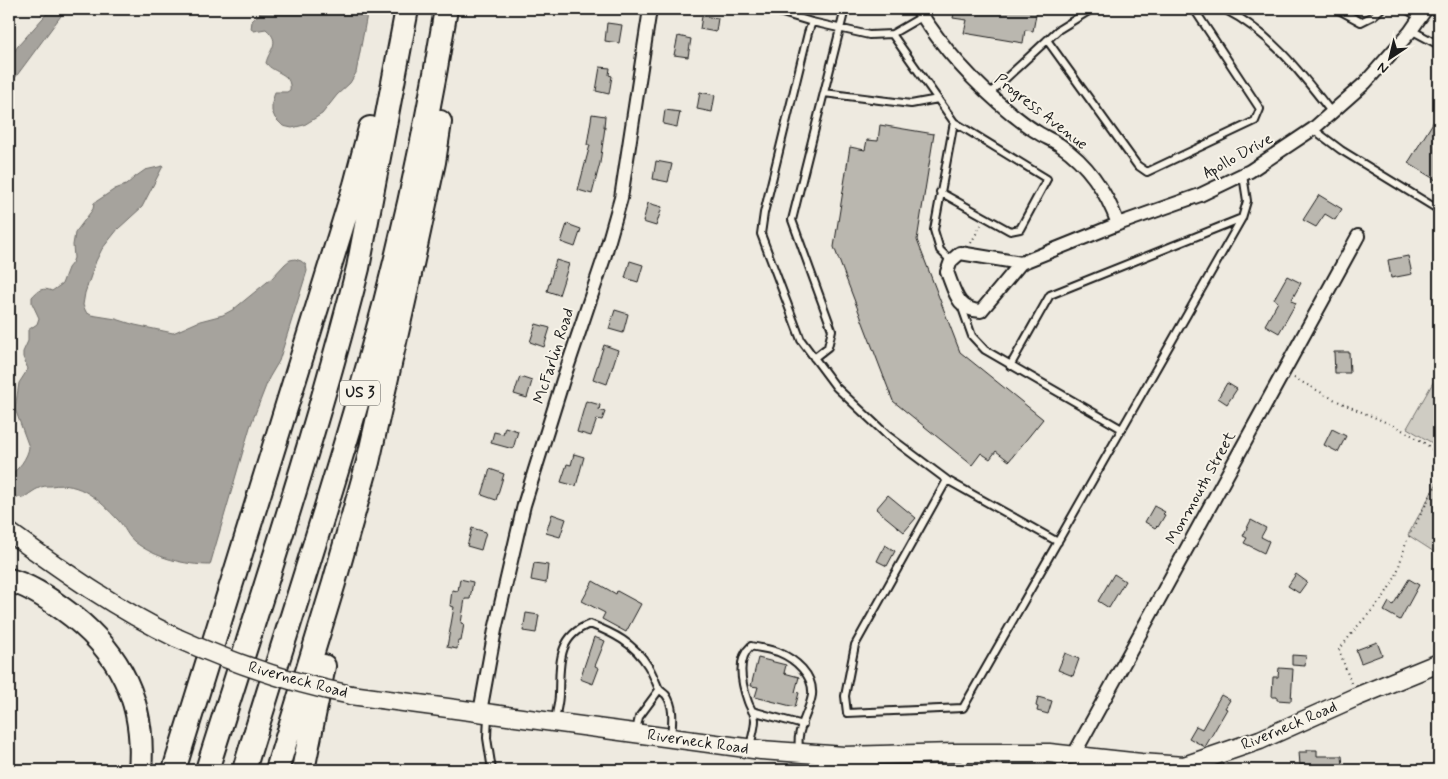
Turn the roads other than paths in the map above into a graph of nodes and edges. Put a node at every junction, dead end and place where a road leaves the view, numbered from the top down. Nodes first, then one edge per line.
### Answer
1 (446, 9) edge
2 (453, 9) edge
3 (650, 9) edge
4 (845, 9) edge
5 (1092, 9) edge
6 (1194, 9) edge
7 (1224, 9) edge
8 (1337, 9) edge
9 (1381, 9) edge
10 (1406, 9) edge
11 (779, 12) dead end
12 (406, 13) edge
13 (920, 13) edge
14 (1423, 13) edge
15 (812, 22) junction
16 (841, 29) junction
17 (1412, 30) junction
18 (892, 34) junction
19 (1047, 40) junction
20 (1439, 46) edge
21 (824, 93) junction
22 (989, 94) junction
23 (938, 99) junction
24 (1332, 112) junction
25 (954, 122) junction
26 (1313, 129) junction
27 (1242, 175) junction
28 (940, 192) junction
29 (1439, 210) edge
30 (1242, 218) junction
31 (1118, 224) junction
32 (1358, 236) dead end
33 (951, 261) junction
34 (1021, 263) junction
35 (960, 304) junction
36 (814, 358) junction
37 (1010, 366) junction
38 (1122, 429) junction
39 (368, 462) junction
40 (947, 480) junction
41 (9, 532) edge
42 (1058, 542) junction
43 (9, 580) edge
44 (1439, 662) edge
45 (660, 690) junction
46 (752, 711) junction
47 (485, 713) junction
48 (555, 722) junction
49 (803, 724) junction
50 (636, 734) junction
51 (671, 738) junction
52 (750, 749) junction
53 (799, 753) junction
54 (1073, 756) junction
55 (965, 762) edge
56 (827, 763) edge
57 (1139, 767) edge
58 (140, 770) edge
59 (174, 770) edge
60 (207, 770) edge
61 (244, 770) edge
62 (277, 770) edge
63 (304, 770) edge
64 (492, 770) edge

1 - 61 highway, US 3
2 - 39 highway
3 - 47 street, McFarlin Road
4 - 16 lane
5 - 19 lane
6 - 19 lane
7 - 24 lane
8 - 9 lane
10 - 14 lane
11 - 15 lane
12 - 59 highway
12 - 60 highway, US 3
13 - 18 lane
13 - 22 street, Progress Avenue
14 - 17 street, Apollo Drive
15 - 16 lane
15 - 36 lane
16 - 18 lane
16 - 21 lane
17 - 20 lane
17 - 24 street, Apollo Drive
18 - 23 lane
19 - 22 lane
21 - 23 lane
21 - 36 lane
22 - 31 street, Progress Avenue
23 - 25 lane
24 - 26 street, Apollo Drive
25 - 28 lane
25 - 28 lane
26 - 27 street, Apollo Drive
26 - 29 lane
27 - 30 lane
27 - 31 street, Apollo Drive
28 - 33 lane
30 - 37 lane
30 - 38 lane
31 - 34 street, Apollo Drive
32 - 54 street, Monmouth Street
33 - 34 street
33 - 35 street
34 - 35 street, Apollo Drive
35 - 37 lane
36 - 40 lane
37 - 38 lane
38 - 42 lane
39 - 62 highway
39 - 63 highway
40 - 42 lane
40 - 42 lane
41 - 47 main road, Riverneck Road, bridge
43 - 58 highway
44 - 57 main road, Riverneck Road
45 - 48 lane
45 - 50 lane
45 - 51 lane
46 - 49 lane
46 - 49 lane
46 - 52 lane
47 - 48 main road, Riverneck Road
47 - 64 lane
48 - 50 main road, Riverneck Road
49 - 53 lane
50 - 51 main road, Riverneck Road
51 - 52 main road, Riverneck Road
52 - 53 main road, Riverneck Road
53 - 56 main road, Riverneck Road
54 - 55 main road, Riverneck Road
54 - 57 main road, Riverneck Road
55 - 56 main road, Riverneck Road

